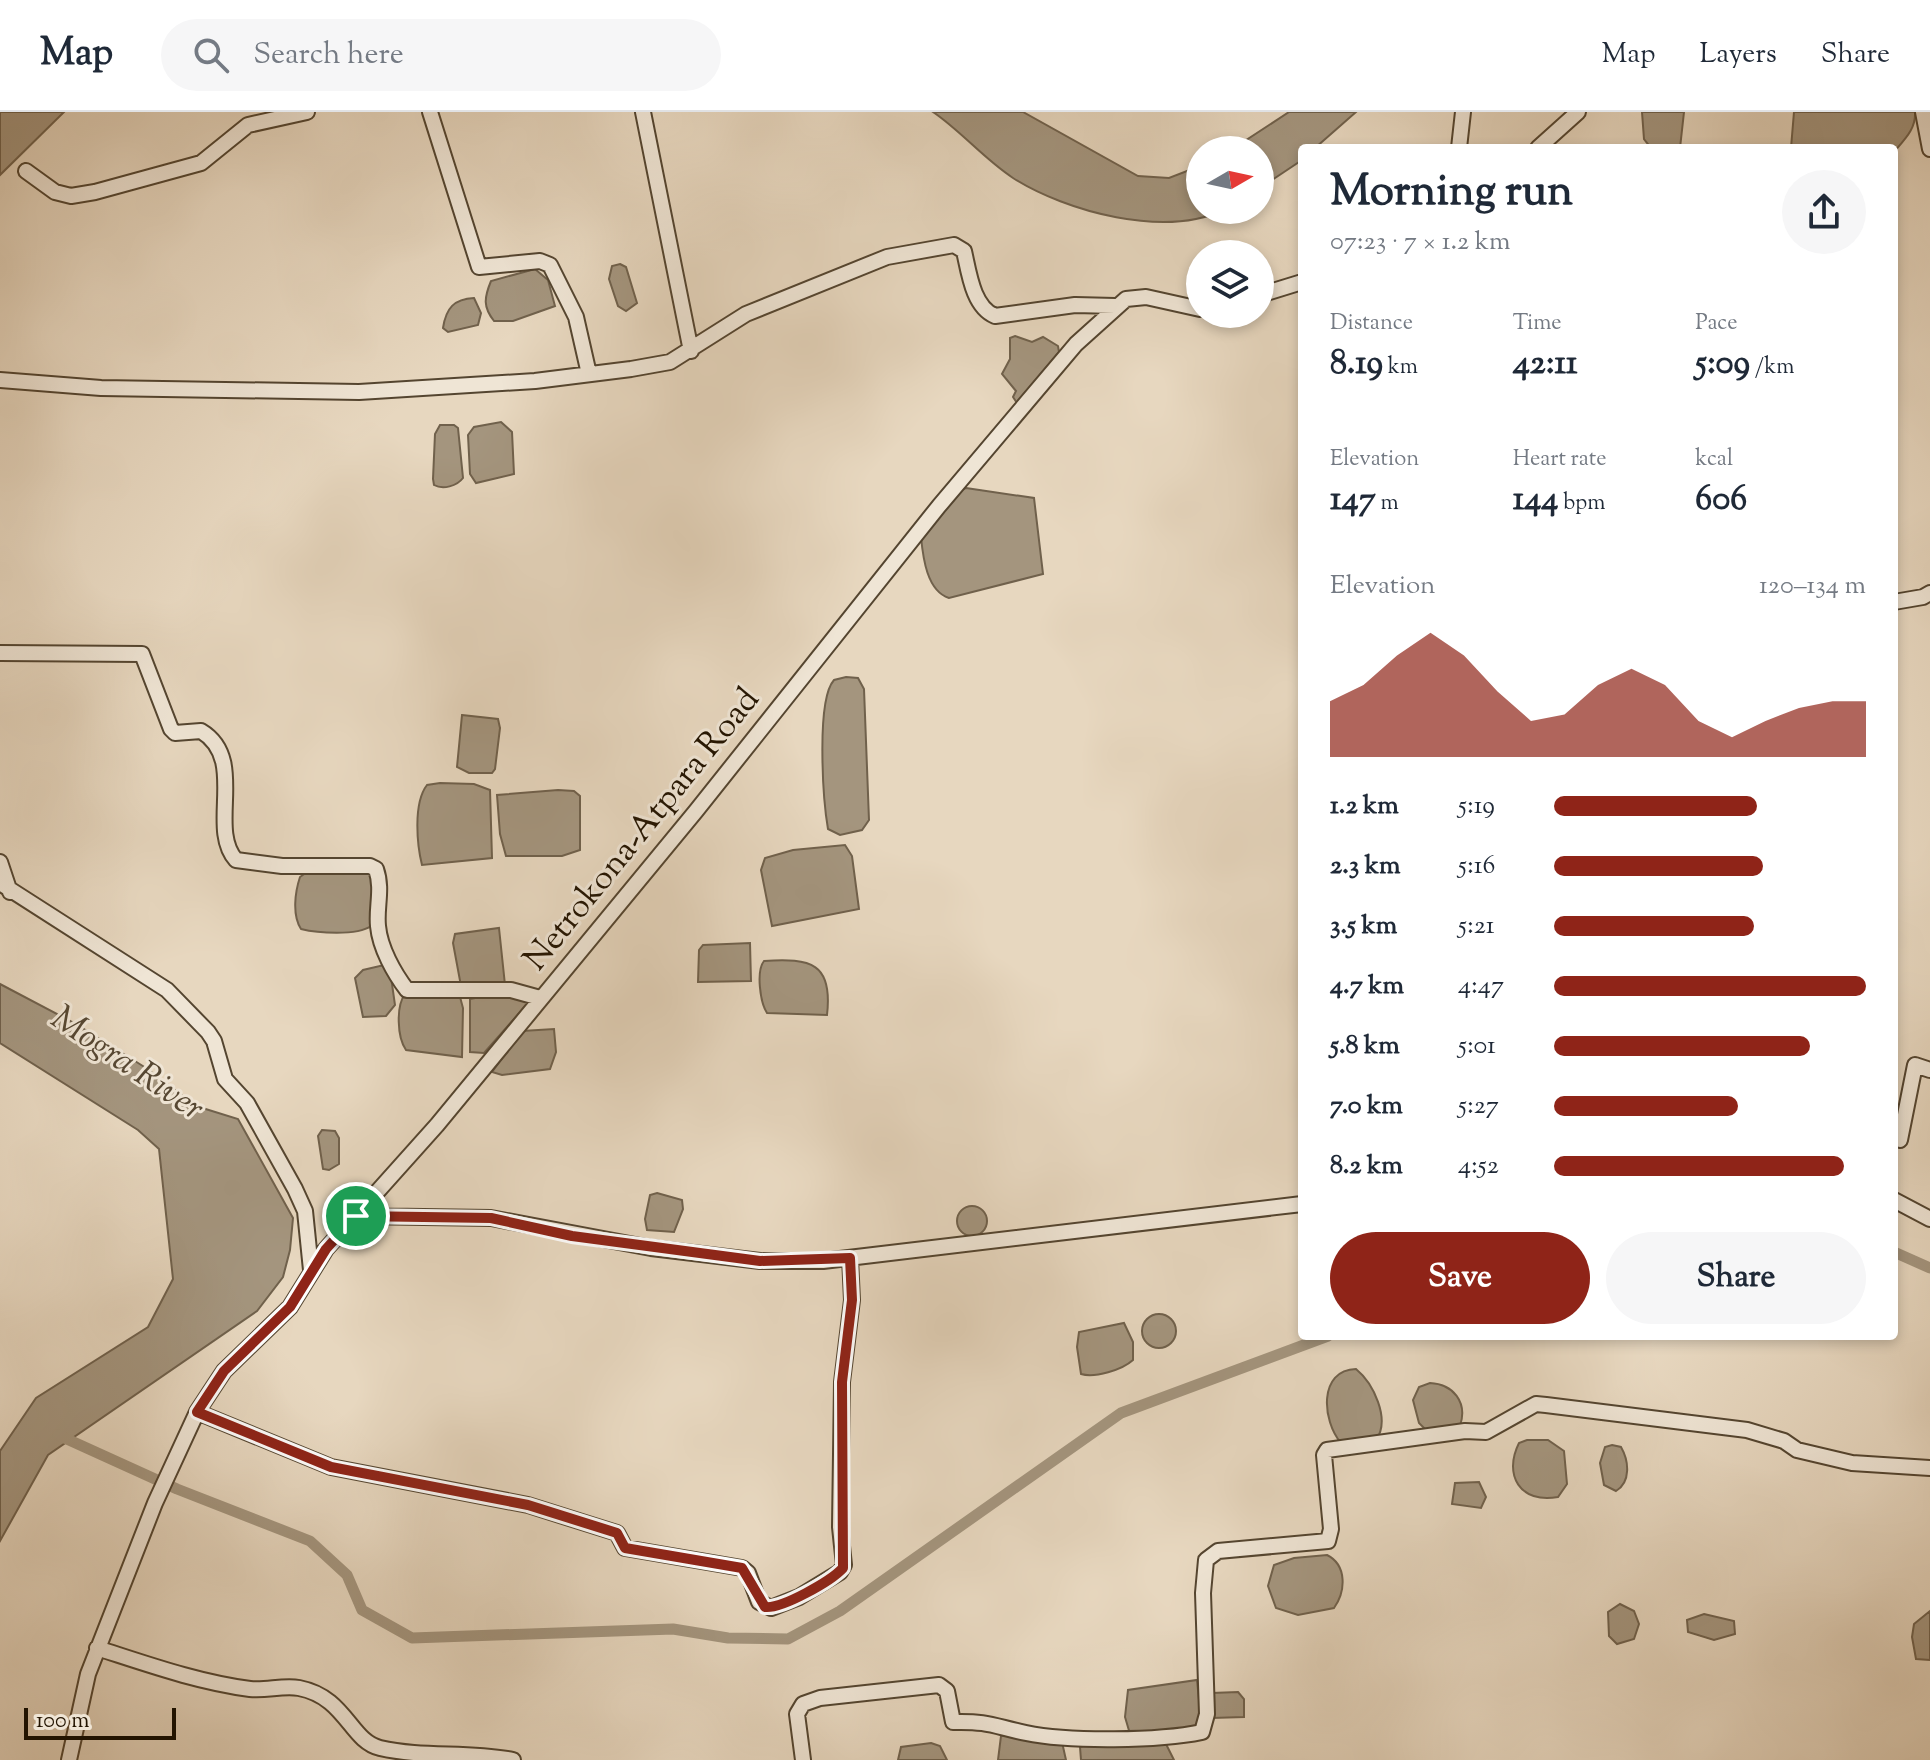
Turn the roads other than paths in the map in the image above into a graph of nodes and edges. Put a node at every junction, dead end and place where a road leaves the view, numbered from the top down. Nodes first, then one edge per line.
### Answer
1 (307, 112) edge
2 (430, 112) edge
3 (643, 112) edge
4 (1463, 112) edge
5 (1578, 112) edge
6 (1923, 112) edge
7 (1460, 144) edge
8 (1542, 144) edge
9 (1930, 149) edge
10 (26, 171) dead end
11 (1298, 283) edge
12 (1274, 291) edge
13 (1115, 306) junction
14 (1186, 306) edge
15 (691, 351) junction
16 (589, 374) junction
17 (0, 380) edge
18 (1930, 593) edge
19 (1898, 601) edge
20 (0, 653) edge
21 (0, 862) edge
22 (5, 888) edge
23 (540, 998) junction
24 (1930, 1070) edge
25 (1900, 1140) dead end
26 (1898, 1202) edge
27 (1298, 1204) edge
28 (356, 1216) junction
29 (1930, 1219) edge
30 (850, 1258) junction
31 (311, 1271) junction
32 (197, 1412) junction
33 (1930, 1468) edge
34 (97, 1648) junction
35 (69, 1760) edge
36 (513, 1760) edge
37 (803, 1760) edge

1 - 10 street
2 - 16 street
3 - 15 street
4 - 7 street
5 - 8 street
6 - 9 street
11 - 12 street
13 - 14 street
13 - 15 street
13 - 23 street, Netrokona-Atpara Road
15 - 16 street
16 - 17 street
18 - 19 street
20 - 23 street
21 - 22 street
22 - 31 street
23 - 28 street, Netrokona-Atpara Road
24 - 25 street
26 - 29 street
27 - 30 street
28 - 30 street
28 - 31 street, Netrokona-Atpara Road
30 - 32 street
31 - 32 street, Netrokona-Atpara Road
32 - 34 street, Netrokona-Atpara Road
33 - 37 street
34 - 35 street, Netrokona-Atpara Road
34 - 36 street

